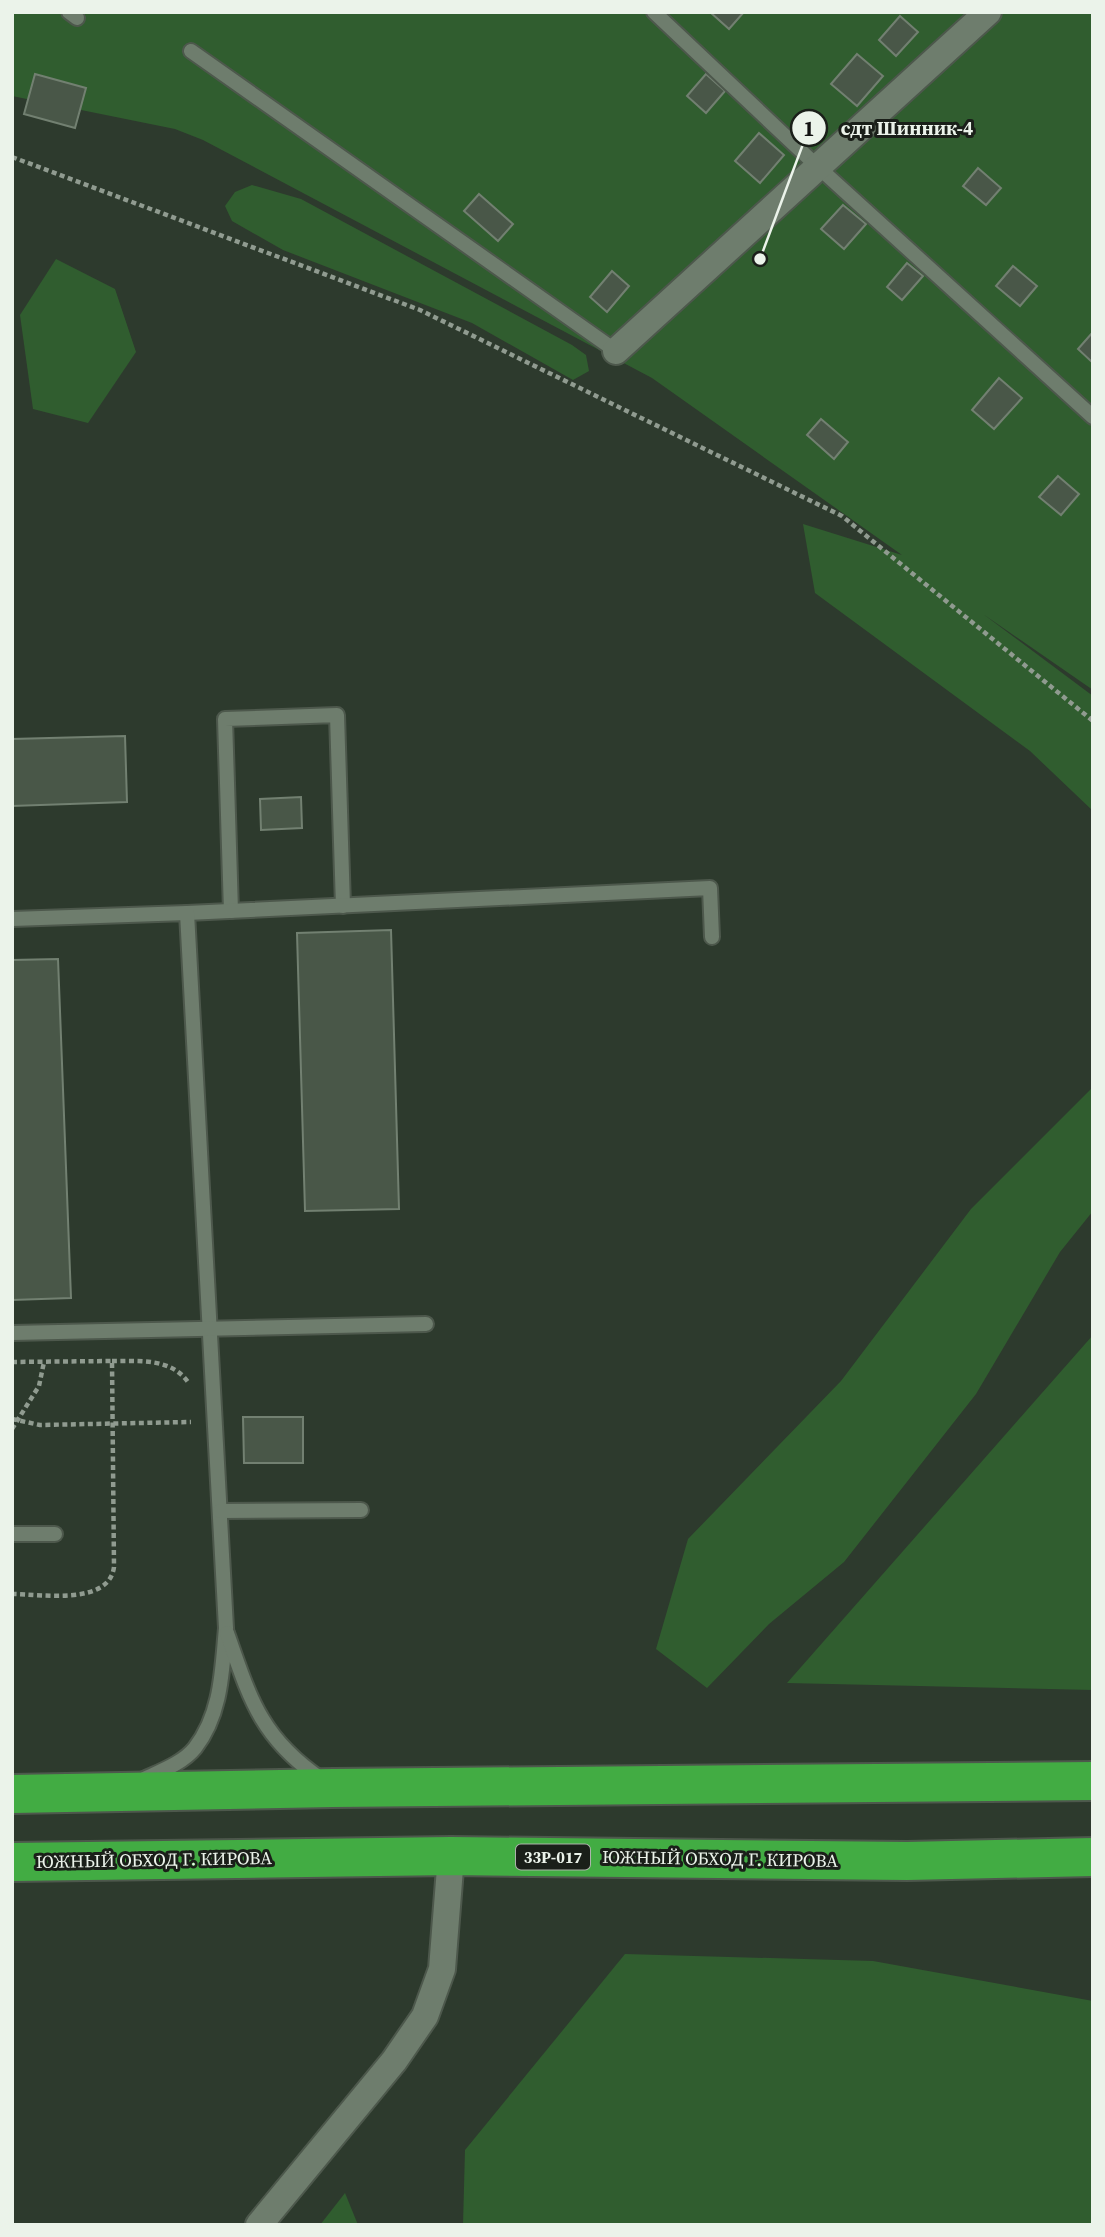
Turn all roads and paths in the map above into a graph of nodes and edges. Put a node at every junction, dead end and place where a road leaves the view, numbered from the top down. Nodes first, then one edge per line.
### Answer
1 (654, 12) edge
2 (988, 12) edge
3 (191, 51) dead end
4 (12, 157) edge
5 (817, 166) junction
6 (616, 351) joint
7 (1093, 416) edge
8 (1093, 721) edge
9 (343, 906) junction
10 (231, 911) junction
11 (187, 914) junction
12 (12, 919) edge
13 (712, 937) dead end
14 (426, 1324) dead end
15 (210, 1328) junction
16 (12, 1333) edge
17 (112, 1361) junction
18 (12, 1362) edge
19 (44, 1362) junction
20 (192, 1391) dead end
21 (193, 1411) dead end
22 (15, 1420) edge
23 (113, 1424) junction
24 (12, 1429) edge
25 (361, 1510) dead end
26 (220, 1511) junction
27 (12, 1534) edge
28 (55, 1534) dead end
29 (12, 1594) edge
30 (226, 1628) junction
31 (1093, 1781) edge
32 (333, 1788) junction
33 (12, 1794) edge
34 (113, 1794) junction
35 (451, 1856) junction
36 (1093, 1857) edge
37 (12, 1862) edge
38 (259, 2225) edge

1 - 5 lane
2 - 5 street
3 - 6 lane
4 - 8 path
5 - 6 street
5 - 7 lane
9 - 10 lane
9 - 10 lane
9 - 13 lane
10 - 11 lane
11 - 12 lane
11 - 15 lane
14 - 15 lane
15 - 16 lane
15 - 26 lane
17 - 19 path
17 - 20 path
17 - 23 path
18 - 19 path
19 - 22 path
21 - 23 path
22 - 23 path
22 - 24 path
23 - 29 path
25 - 26 lane
26 - 30 lane
27 - 28 lane
30 - 32 lane
30 - 34 lane
31 - 32 highway
32 - 34 highway
33 - 34 highway
35 - 36 highway, ЮЖНЫЙ ОБХОД Г. КИРОВА / 33Р-017
35 - 37 highway, ЮЖНЫЙ ОБХОД Г. КИРОВА / 33Р-017
35 - 38 street

